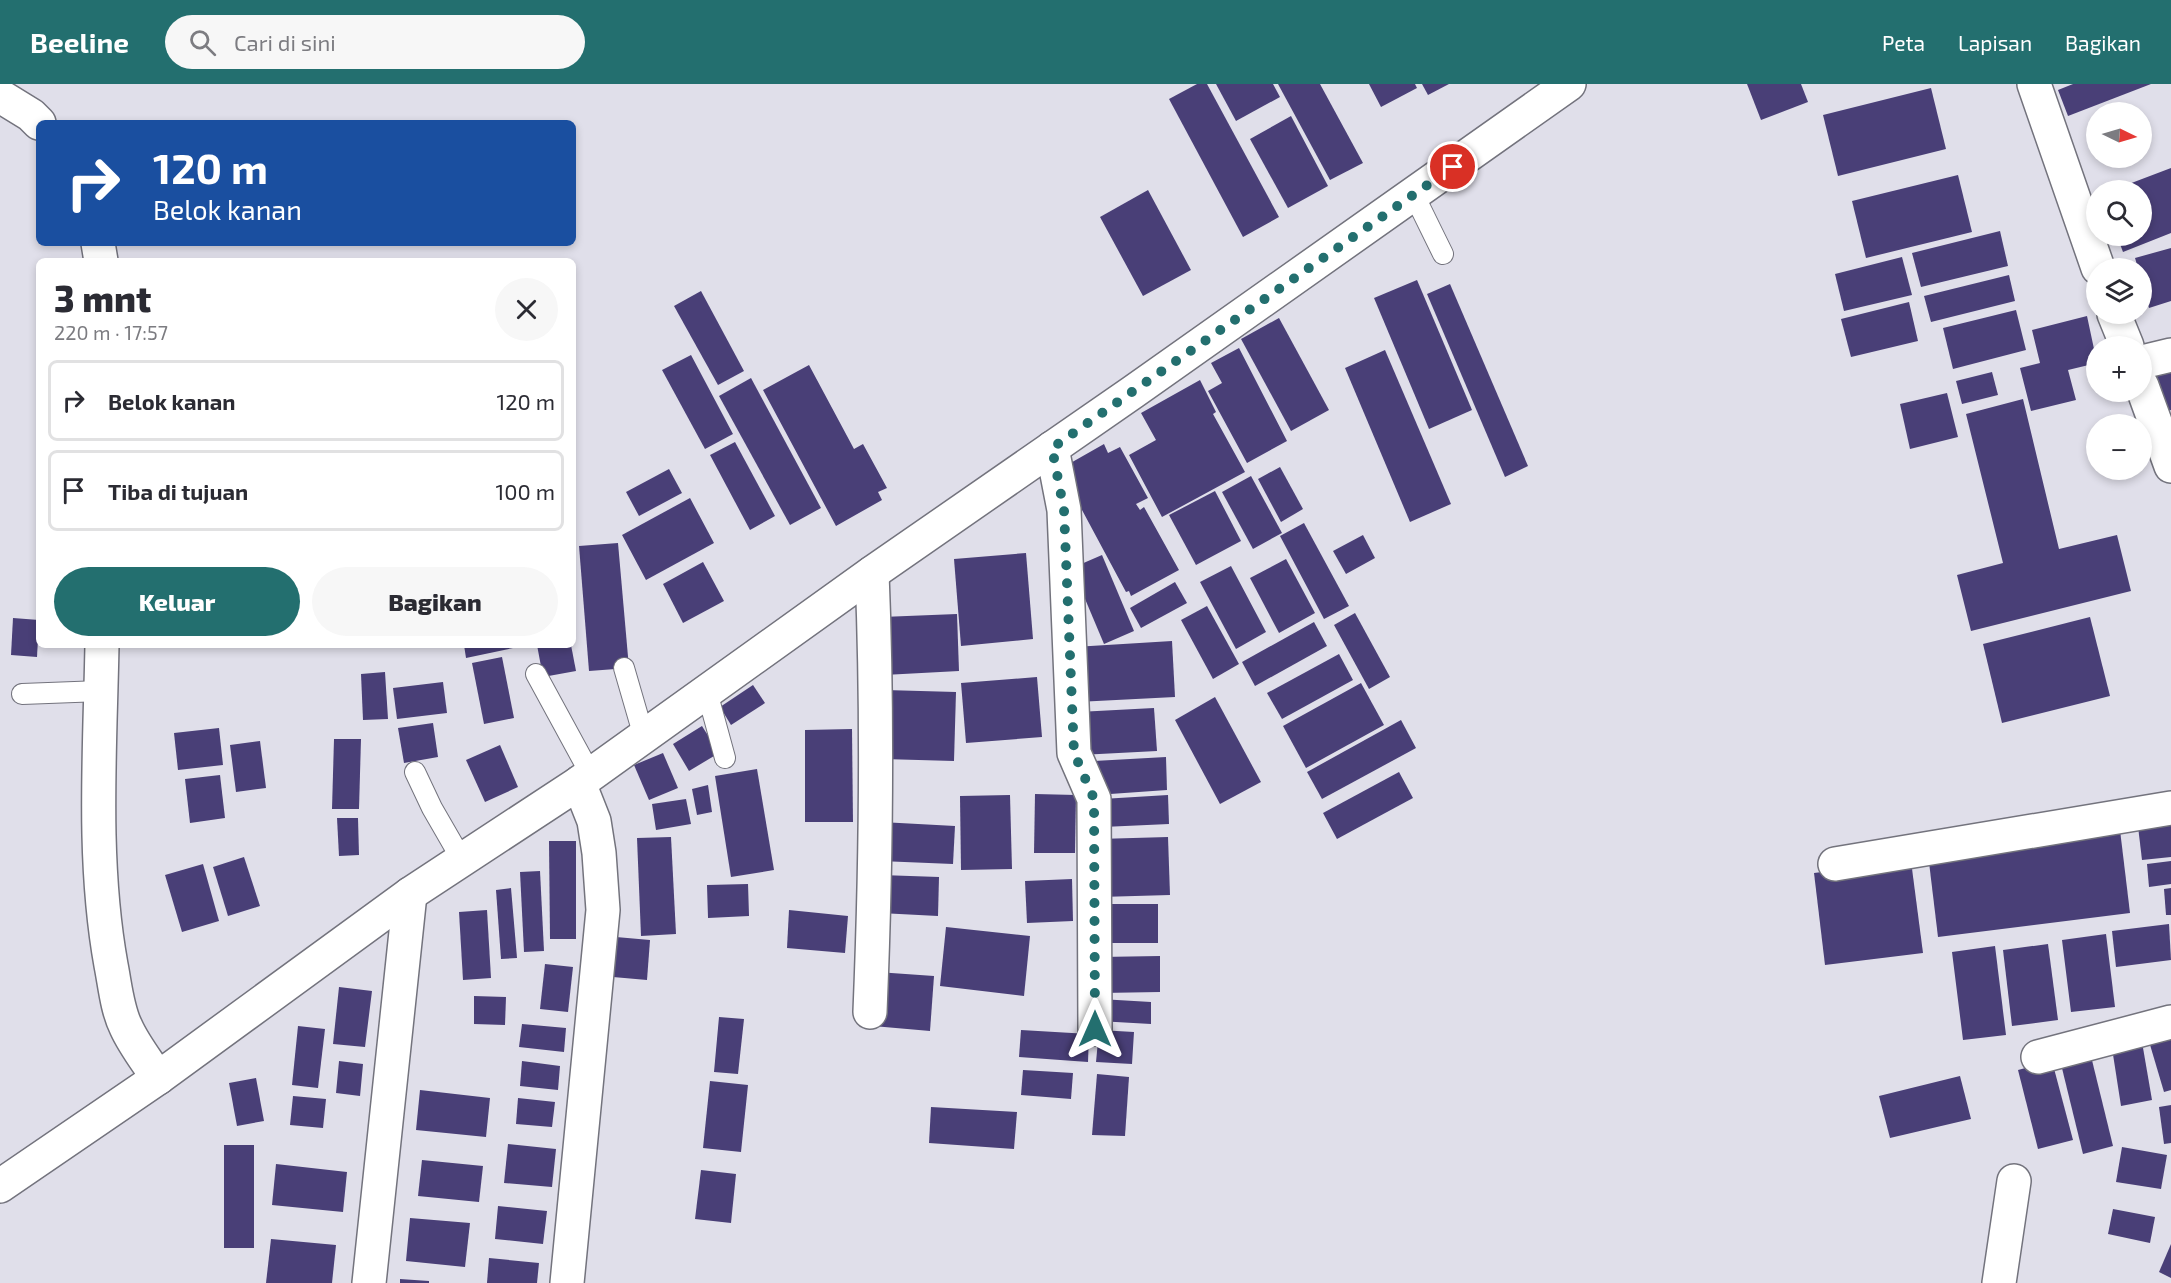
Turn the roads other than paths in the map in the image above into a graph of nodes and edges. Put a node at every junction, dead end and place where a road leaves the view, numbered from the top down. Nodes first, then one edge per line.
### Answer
1 (1569, 84) edge
2 (2034, 84) edge
3 (0, 96) edge
4 (36, 120) edge
5 (1414, 195) junction
6 (1443, 254) dead end
7 (2095, 258) edge
8 (2171, 355) edge
9 (2152, 360) edge
10 (2148, 402) edge
11 (1052, 448) junction
12 (2171, 466) edge
13 (872, 573) junction
14 (102, 648) edge
15 (624, 669) dead end
16 (536, 674) dead end
17 (101, 691) junction
18 (708, 692) junction
19 (22, 694) dead end
20 (644, 737) junction
21 (724, 758) dead end
22 (415, 772) dead end
23 (585, 779) junction
24 (2171, 808) edge
25 (462, 860) junction
26 (1835, 864) dead end
27 (410, 894) junction
28 (870, 1012) dead end
29 (2171, 1022) edge
30 (1095, 1029) dead end
31 (2038, 1057) dead end
32 (158, 1078) junction
33 (2014, 1181) dead end
34 (0, 1186) edge
35 (369, 1283) edge
36 (567, 1283) edge
37 (1999, 1283) edge

1 - 5 street
2 - 7 street
3 - 4 street
5 - 6 lane
5 - 11 street
8 - 9 street
10 - 12 street
11 - 13 street
11 - 30 street
13 - 18 street
13 - 28 street
14 - 17 street
15 - 20 lane
16 - 23 lane
17 - 19 lane
17 - 32 street
18 - 20 street
18 - 21 lane
20 - 23 street
22 - 25 lane
23 - 25 street
23 - 36 street
24 - 26 street
25 - 27 street
27 - 32 street
27 - 35 street
29 - 31 street
32 - 34 street
33 - 37 street

